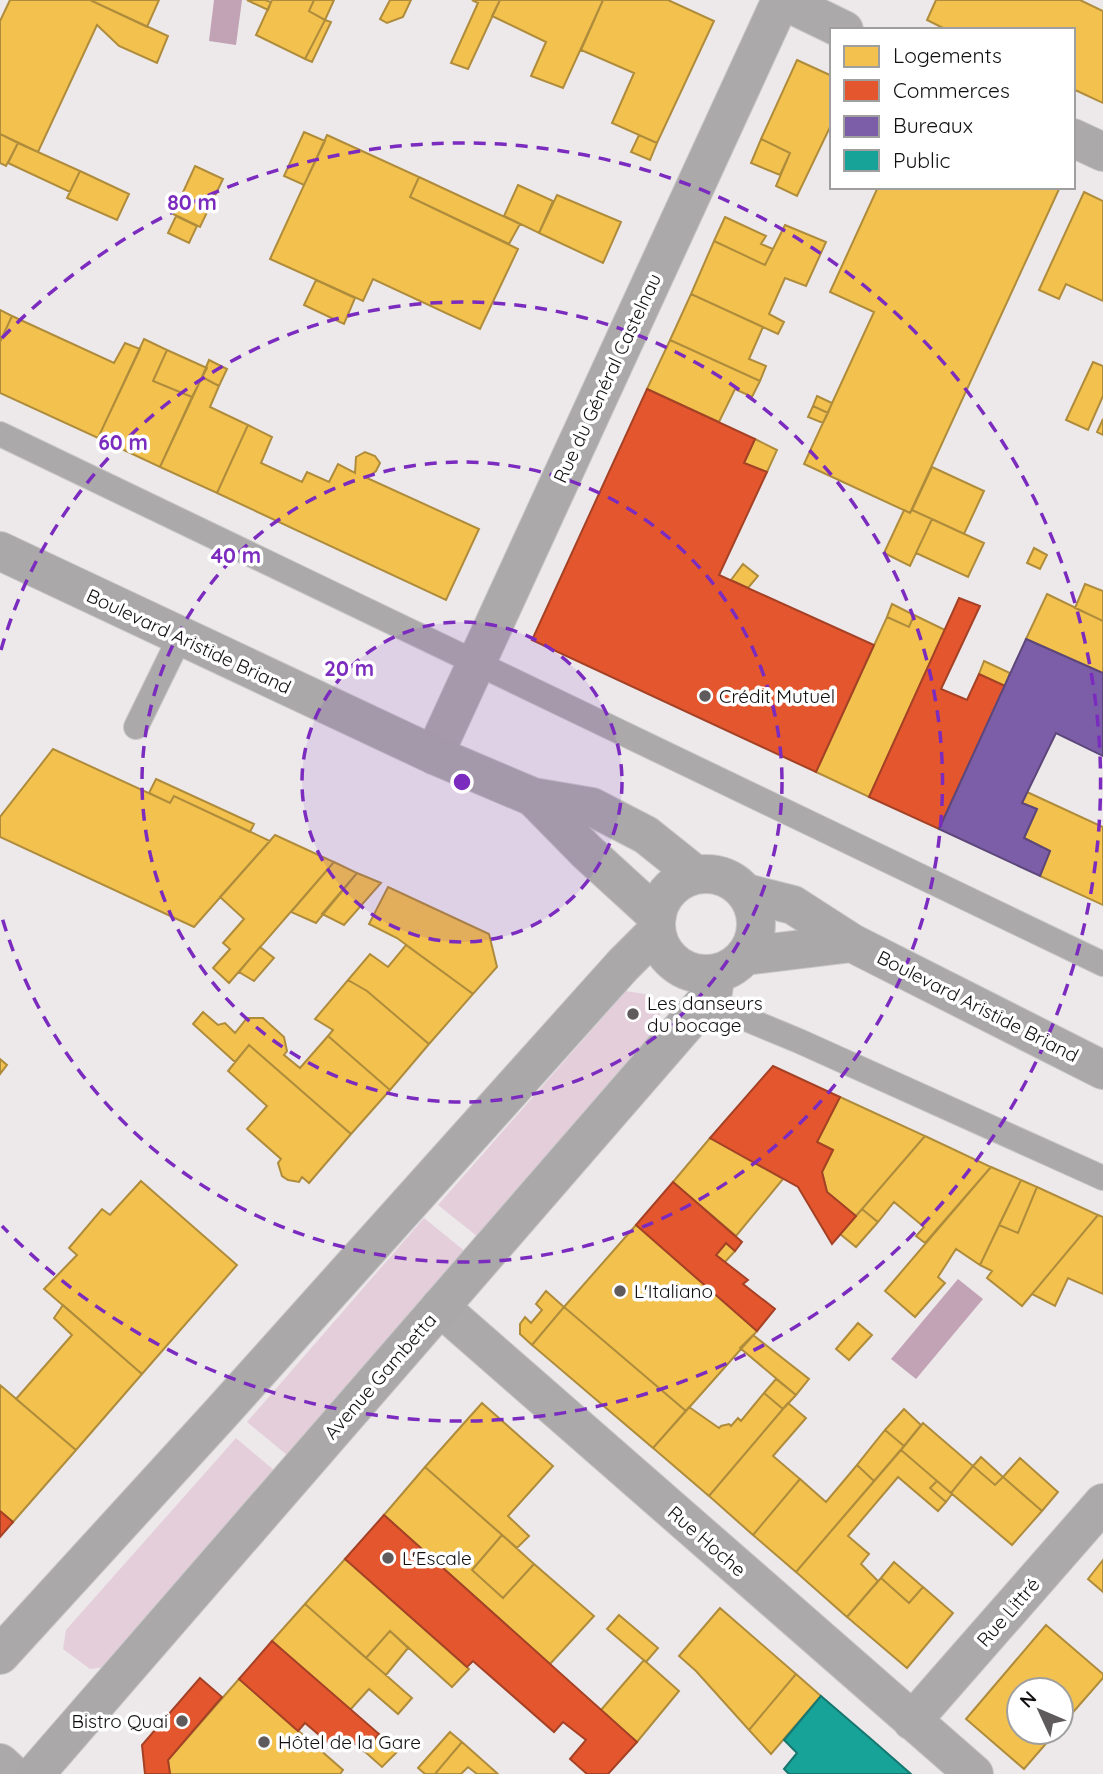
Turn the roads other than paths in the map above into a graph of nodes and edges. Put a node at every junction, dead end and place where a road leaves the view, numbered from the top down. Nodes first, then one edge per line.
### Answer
1 (781, 0) edge
2 (840, 28) edge
3 (1075, 139) edge
4 (1103, 152) edge
5 (0, 434) edge
6 (0, 551) edge
7 (180, 637) junction
8 (476, 663) junction
9 (136, 727) dead end
10 (434, 755) junction
11 (533, 797) junction
12 (696, 875) junction
13 (746, 893) junction
14 (657, 924) junction
15 (852, 943) junction
16 (1103, 964) edge
17 (722, 977) junction
18 (1102, 1068) edge
19 (1103, 1178) edge
20 (440, 1307) junction
21 (1103, 1503) edge
22 (0, 1655) edge
23 (912, 1721) junction
24 (0, 1763) edge
25 (12, 1774) edge
26 (35, 1774) edge
27 (974, 1774) edge

1 - 2 street
1 - 8 street, Rue du Général Castelnau
3 - 4 street
5 - 8 lane
6 - 7 street, Boulevard Aristide Briand
7 - 9 lane
7 - 10 street, Boulevard Aristide Briand
8 - 10 street, Rue du Général Castelnau
8 - 16 lane
10 - 11 street, Boulevard Aristide Briand
11 - 12 street, Boulevard Aristide Briand
11 - 14 street, Boulevard Aristide Briand
12 - 13 street
12 - 14 street
13 - 15 street, Boulevard Aristide Briand
13 - 17 street
14 - 17 street
14 - 22 street
15 - 17 street
15 - 18 street, Boulevard Aristide Briand
17 - 19 lane
17 - 20 street, Avenue Gambetta
20 - 23 street, Rue Hoche
20 - 26 street, Avenue Gambetta
21 - 23 street, Rue Littré
23 - 27 street, Rue Hoche
24 - 25 street

